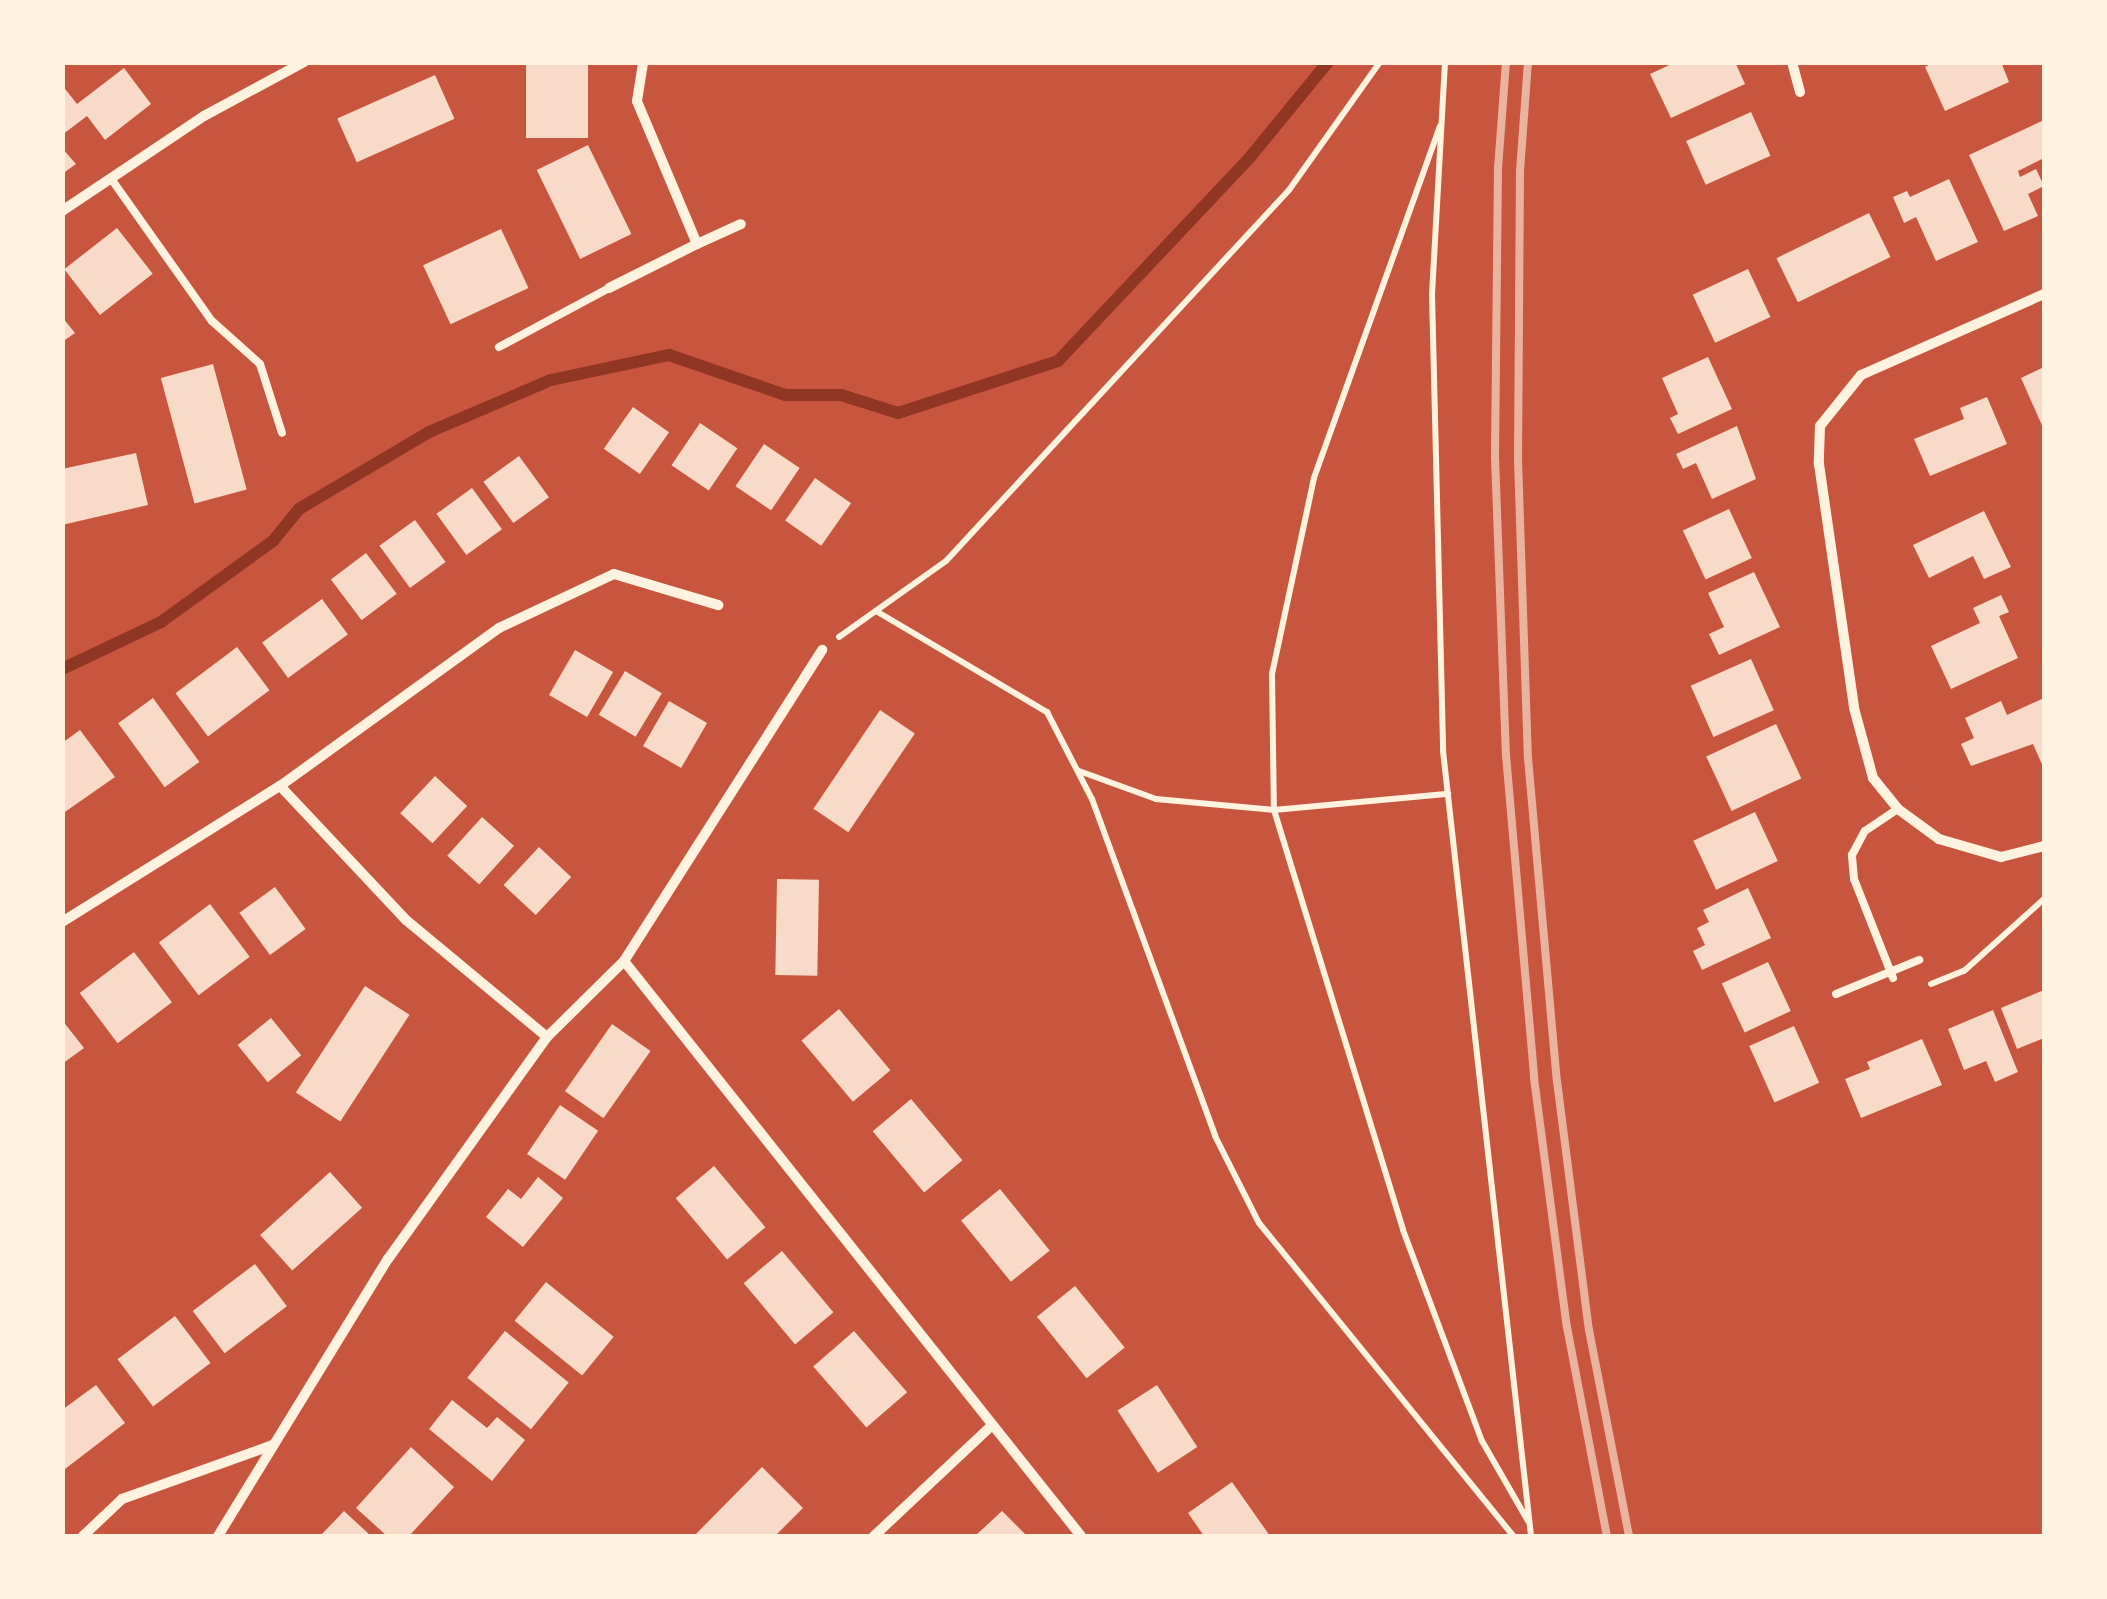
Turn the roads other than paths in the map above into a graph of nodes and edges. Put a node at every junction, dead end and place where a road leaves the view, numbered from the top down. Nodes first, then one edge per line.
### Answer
1 (304, 62) edge
2 (643, 62) edge
3 (1792, 62) edge
4 (1800, 92) dead end
5 (112, 180) junction
6 (62, 211) edge
7 (742, 224) dead end
8 (698, 244) junction
9 (610, 288) joint
10 (2044, 294) edge
11 (500, 347) dead end
12 (282, 433) dead end
13 (718, 605) dead end
14 (822, 650) road end
15 (280, 786) junction
16 (1898, 809) junction
17 (2044, 846) edge
18 (62, 922) edge
19 (1919, 960) dead end
20 (624, 962) junction
21 (1891, 974) junction
22 (1836, 994) dead end
23 (547, 1037) junction
24 (990, 1428) junction
25 (274, 1445) junction
26 (84, 1536) edge
27 (218, 1536) edge
28 (874, 1536) edge
29 (1081, 1536) edge

1 - 5 street
2 - 8 street
3 - 4 street
5 - 6 street
5 - 12 lane
7 - 8 street
8 - 9 street
9 - 11 lane
10 - 16 street
13 - 15 street
14 - 20 street
15 - 18 street
15 - 23 street
16 - 17 street
16 - 21 lane
19 - 21 lane
20 - 23 street
20 - 24 street
21 - 22 lane
23 - 25 street
24 - 28 street
24 - 29 street
25 - 26 street
25 - 27 street

